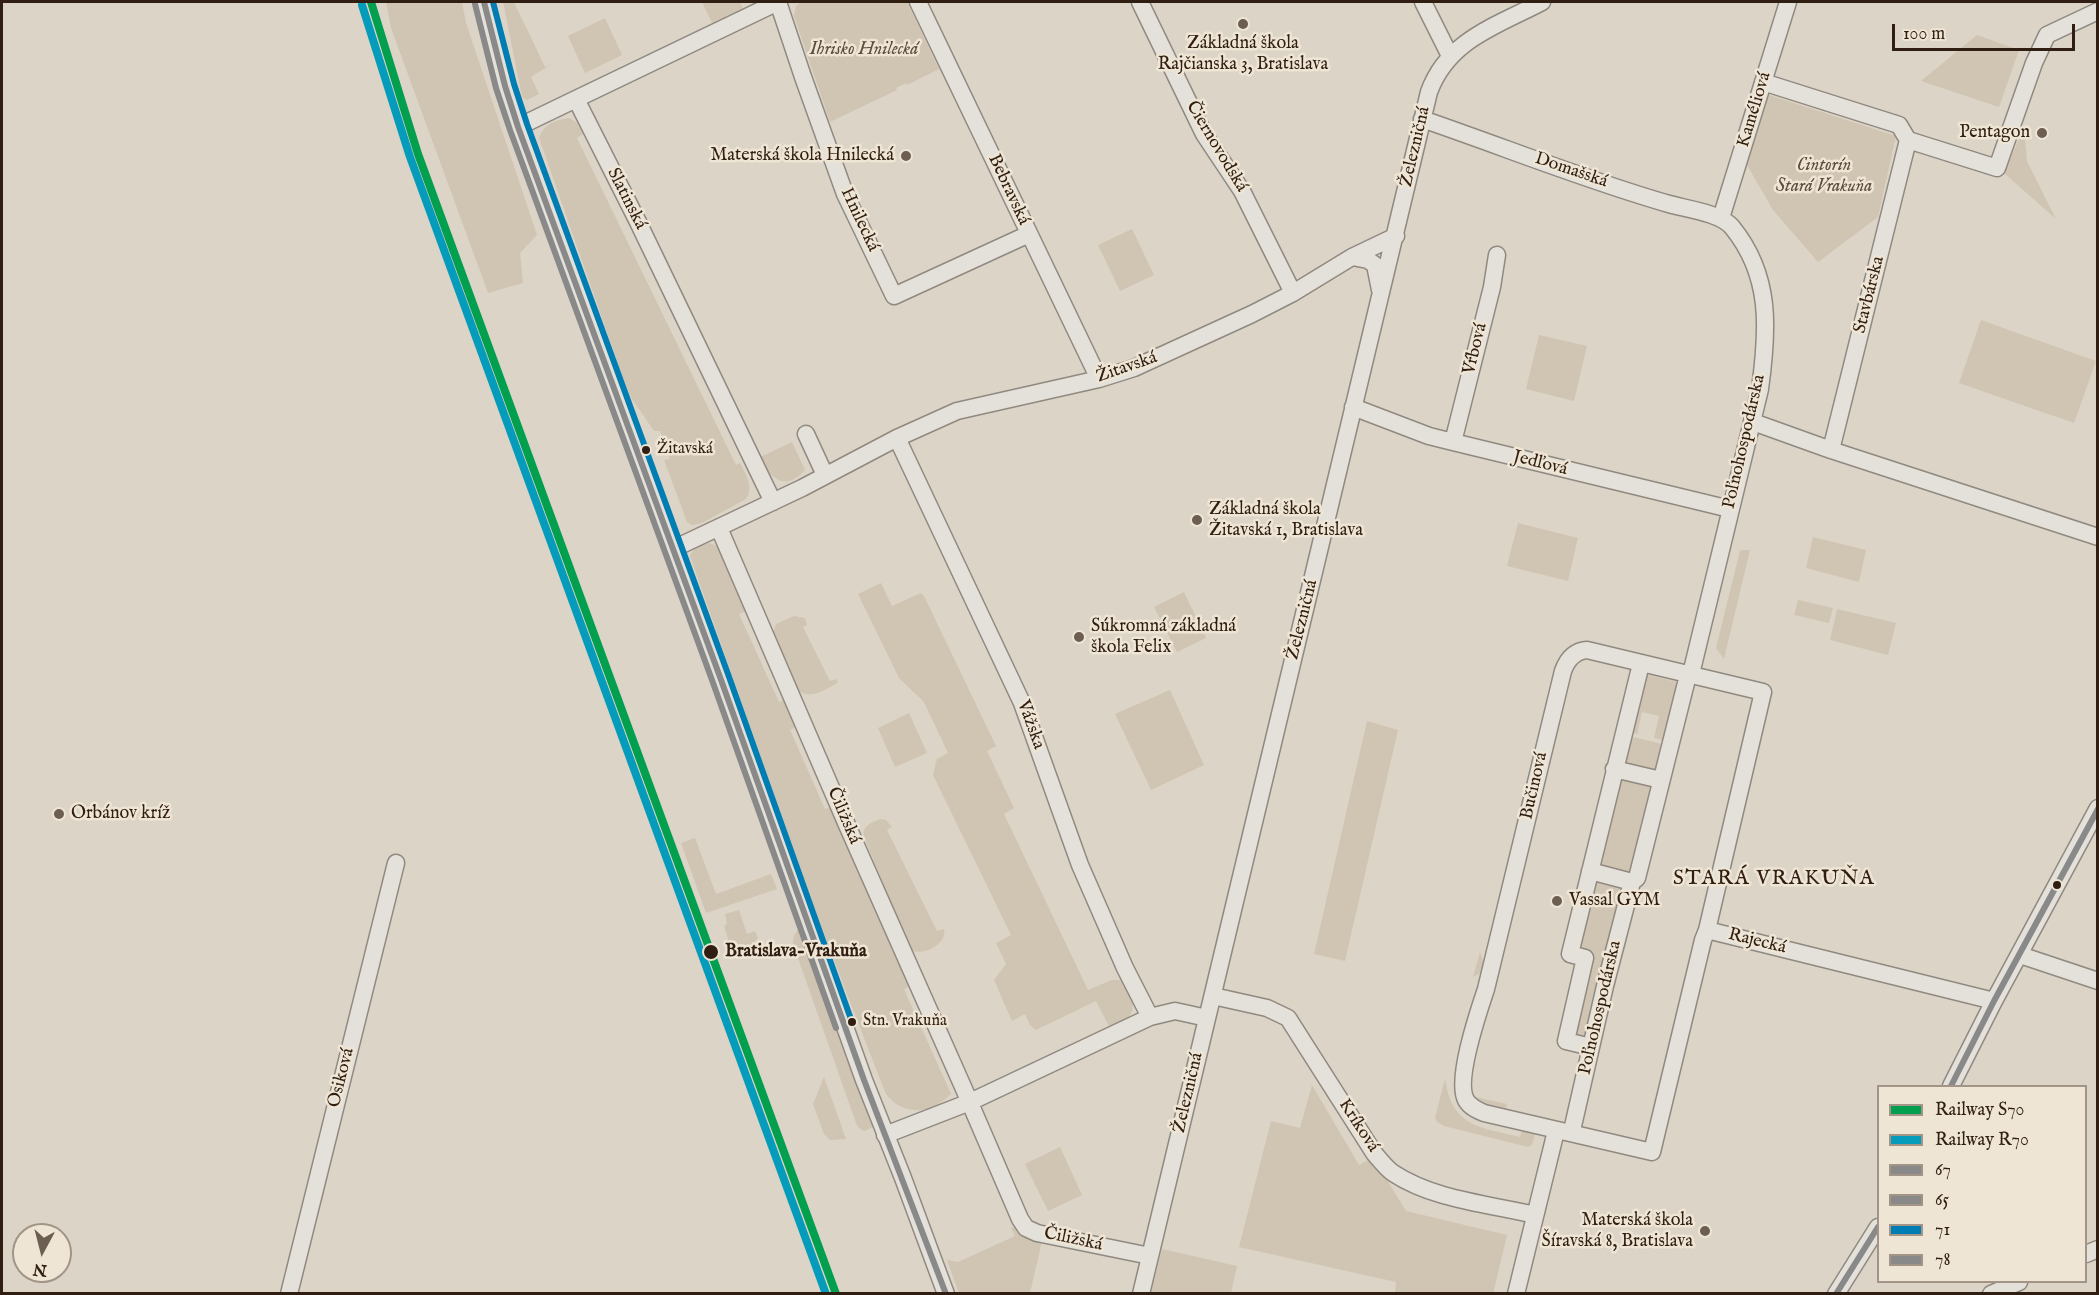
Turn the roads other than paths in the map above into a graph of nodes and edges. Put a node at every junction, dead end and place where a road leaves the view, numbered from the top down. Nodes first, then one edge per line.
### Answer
1 (484, 2) edge
2 (778, 2) edge
3 (918, 2) edge
4 (1140, 2) edge
5 (1423, 2) edge
6 (1542, 2) edge
7 (1788, 2) edge
8 (2097, 11) edge
9 (1450, 56) junction
10 (1763, 82) junction
11 (576, 99) junction
12 (1422, 118) junction
13 (518, 127) junction
14 (1908, 140) junction
15 (1721, 218) junction
16 (1029, 234) junction
17 (1396, 236) junction
18 (1497, 255) dead end
19 (1352, 257) junction
20 (1293, 293) junction
21 (1380, 298) junction
22 (1099, 379) junction
23 (1353, 407) junction
24 (1753, 422) junction
25 (806, 435) dead end
26 (897, 438) junction
27 (1453, 442) junction
28 (1831, 450) junction
29 (825, 475) junction
30 (773, 502) junction
31 (1730, 509) junction
32 (719, 528) junction
33 (2097, 537) edge
34 (673, 549) junction
35 (1639, 672) dead end
36 (1688, 679) junction
37 (1614, 769) junction
38 (1661, 780) junction
39 (2097, 808) edge
40 (396, 862) dead end
41 (1590, 871) junction
42 (1632, 882) junction
43 (1707, 930) junction
44 (2020, 955) junction
45 (1580, 980) junction
46 (2097, 981) edge
47 (1605, 986) junction
48 (1213, 996) junction
49 (1994, 1001) junction
50 (1150, 1017) junction
51 (1207, 1018) junction
52 (1591, 1047) junction
53 (1952, 1085) edge
54 (970, 1102) junction
55 (1573, 1126) dead end
56 (1556, 1131) junction
57 (885, 1135) junction
58 (1652, 1152) joint
59 (1535, 1215) junction
60 (1877, 1229) edge
61 (1150, 1256) junction
62 (2014, 1283) edge
63 (289, 1293) edge
64 (946, 1293) edge
65 (1142, 1293) edge
66 (1516, 1293) edge
67 (1836, 1293) edge
68 (1990, 1293) edge

1 - 13 street
2 - 11 street
2 - 16 street, Hnilecká
3 - 16 street, Bebravská
4 - 20 street, Čiernovodská
5 - 9 street
6 - 9 street, Železničná
7 - 10 street, Kaméliová
8 - 14 street
9 - 12 street, Železničná
10 - 14 street
10 - 15 street, Kaméliová
11 - 13 street
11 - 30 street, Slatinská
12 - 15 street, Domašská
12 - 17 street, Železničná
13 - 34 street
14 - 28 street, Stavbárska
15 - 24 street, Poľnohospodárska
16 - 22 street, Bebravská
17 - 19 street, Žitavská
17 - 21 street, Železničná
18 - 27 street, Vŕbová
19 - 20 street, Žitavská
19 - 21 street
20 - 22 street, Žitavská
21 - 23 street, Železničná
22 - 26 street, Žitavská
23 - 27 street, Jedľová
23 - 48 street, Železničná
24 - 28 street
24 - 31 street, Poľnohospodárska
25 - 29 street
26 - 29 street, Žitavská
26 - 50 street, Vážska
27 - 31 street, Jedľová
28 - 33 street
29 - 30 street, Žitavská
30 - 32 street, Žitavská
31 - 36 street, Poľnohospodárska
32 - 34 street, Žitavská
32 - 54 street, Čiližská
34 - 57 street
35 - 37 street
36 - 38 street, Poľnohospodárska
36 - 43 street
36 - 56 street, Bučinová
37 - 38 street
37 - 41 street
38 - 42 street, Poľnohospodárska
39 - 44 street
40 - 63 street, Osiková
41 - 42 street
41 - 45 street
42 - 47 street, Poľnohospodárska
43 - 49 street, Rajecká
43 - 58 street, Rajecká
44 - 46 street
44 - 49 street
45 - 47 street
45 - 52 street
47 - 52 street, Poľnohospodárska
48 - 51 street, Železničná
48 - 59 street, Kríková
49 - 53 street
50 - 51 street
50 - 54 street
51 - 61 street, Železničná
52 - 55 street, Poľnohospodárska
54 - 57 street
54 - 61 street, Čiližská
56 - 58 street, Bučinová
56 - 59 street
57 - 64 street
59 - 66 street
60 - 67 street
61 - 65 street, Železničná
62 - 68 street

